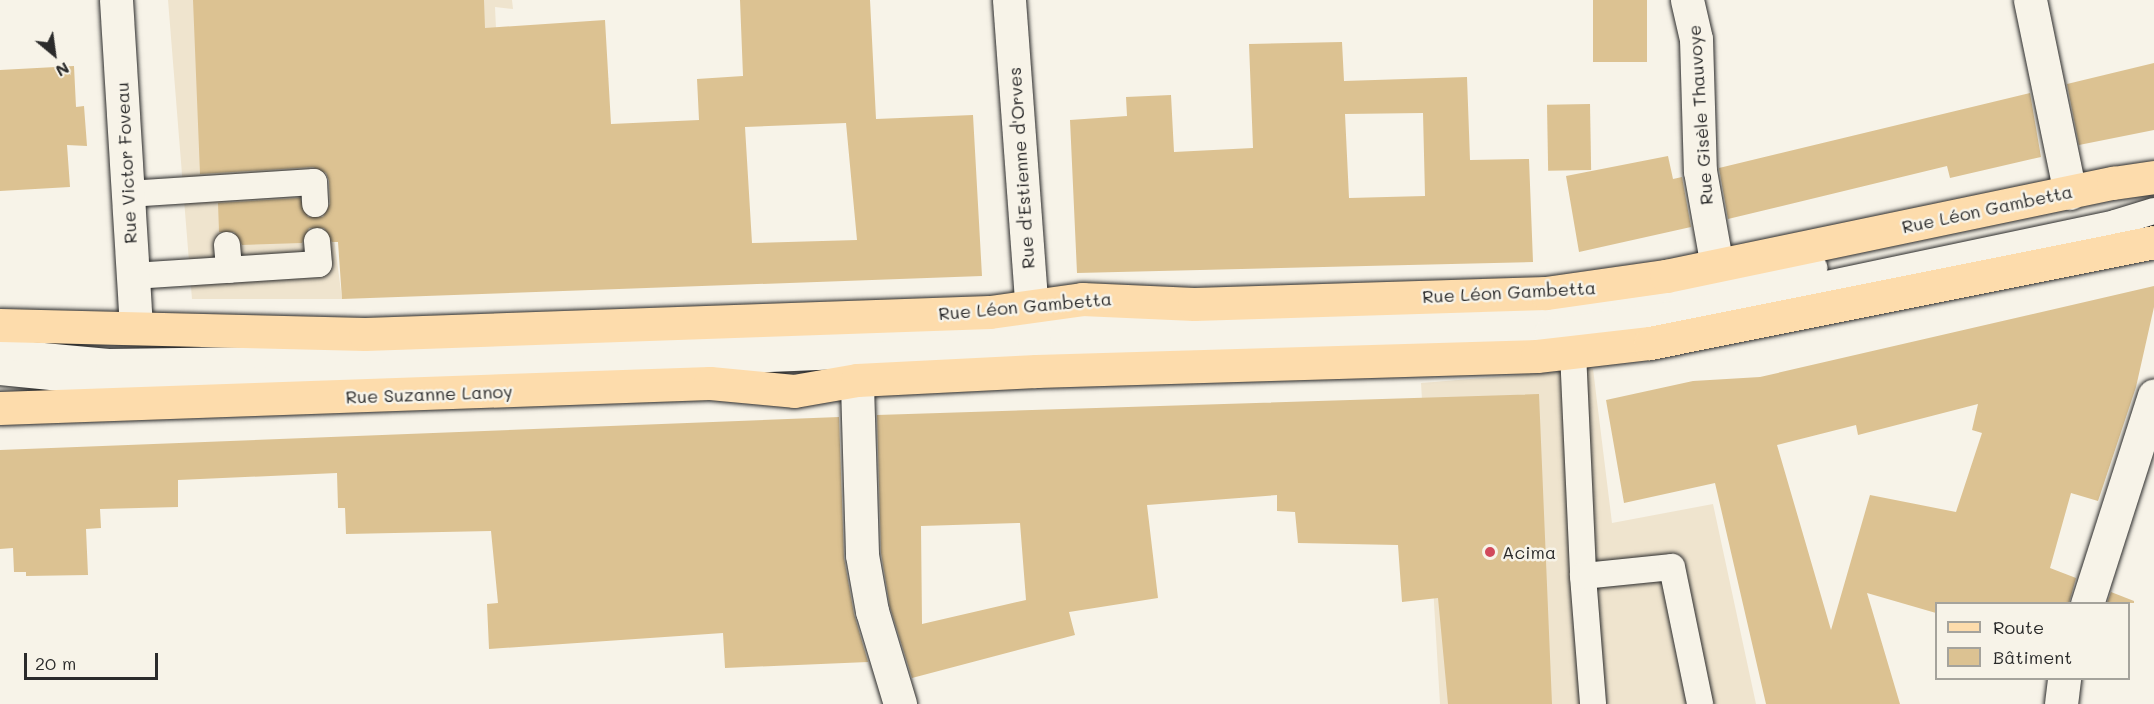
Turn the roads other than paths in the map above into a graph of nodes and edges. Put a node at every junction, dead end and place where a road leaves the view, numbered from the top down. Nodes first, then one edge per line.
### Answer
1 (116, 0) edge
2 (1010, 0) edge
3 (1687, 0) edge
4 (2030, 0) edge
5 (2154, 177) edge
6 (2070, 193) junction
7 (2154, 193) edge
8 (128, 194) junction
9 (315, 204) dead end
10 (2154, 211) edge
11 (317, 241) dead end
12 (2154, 242) edge
13 (1717, 266) junction
14 (133, 276) junction
15 (0, 325) edge
16 (136, 327) junction
17 (1034, 338) junction
18 (856, 346) junction
19 (0, 352) edge
20 (1573, 352) junction
21 (0, 372) edge
22 (2154, 395) edge
23 (0, 408) edge
24 (1582, 576) junction
25 (2087, 602) edge
26 (2064, 680) edge
27 (900, 704) edge
28 (1593, 704) edge
29 (1700, 704) edge
30 (2061, 704) edge

1 - 8 street, Rue Victor Foveau
2 - 17 street, Rue d'Estienne d'Orves
3 - 13 street, Rue Gisèle Thauvoye
4 - 6 street
5 - 6 main road, Rue Léon Gambetta
6 - 13 main road, Rue Léon Gambetta
7 - 17 lane
8 - 9 lane
8 - 14 street, Rue Victor Foveau
10 - 17 lane
11 - 14 lane
12 - 20 main road, Rue Léon Gambetta
13 - 17 main road, Rue Léon Gambetta
14 - 16 street, Rue Victor Foveau
15 - 16 main road
16 - 18 main road
17 - 18 main road, Rue Léon Gambetta
17 - 18 main road, Rue Léon Gambetta
17 - 20 main road, Rue Léon Gambetta
18 - 19 lane
18 - 21 lane
18 - 23 main road, Rue Suzanne Lanoy
18 - 27 street
20 - 24 lane
22 - 25 street
24 - 28 lane
24 - 29 lane
26 - 30 street

